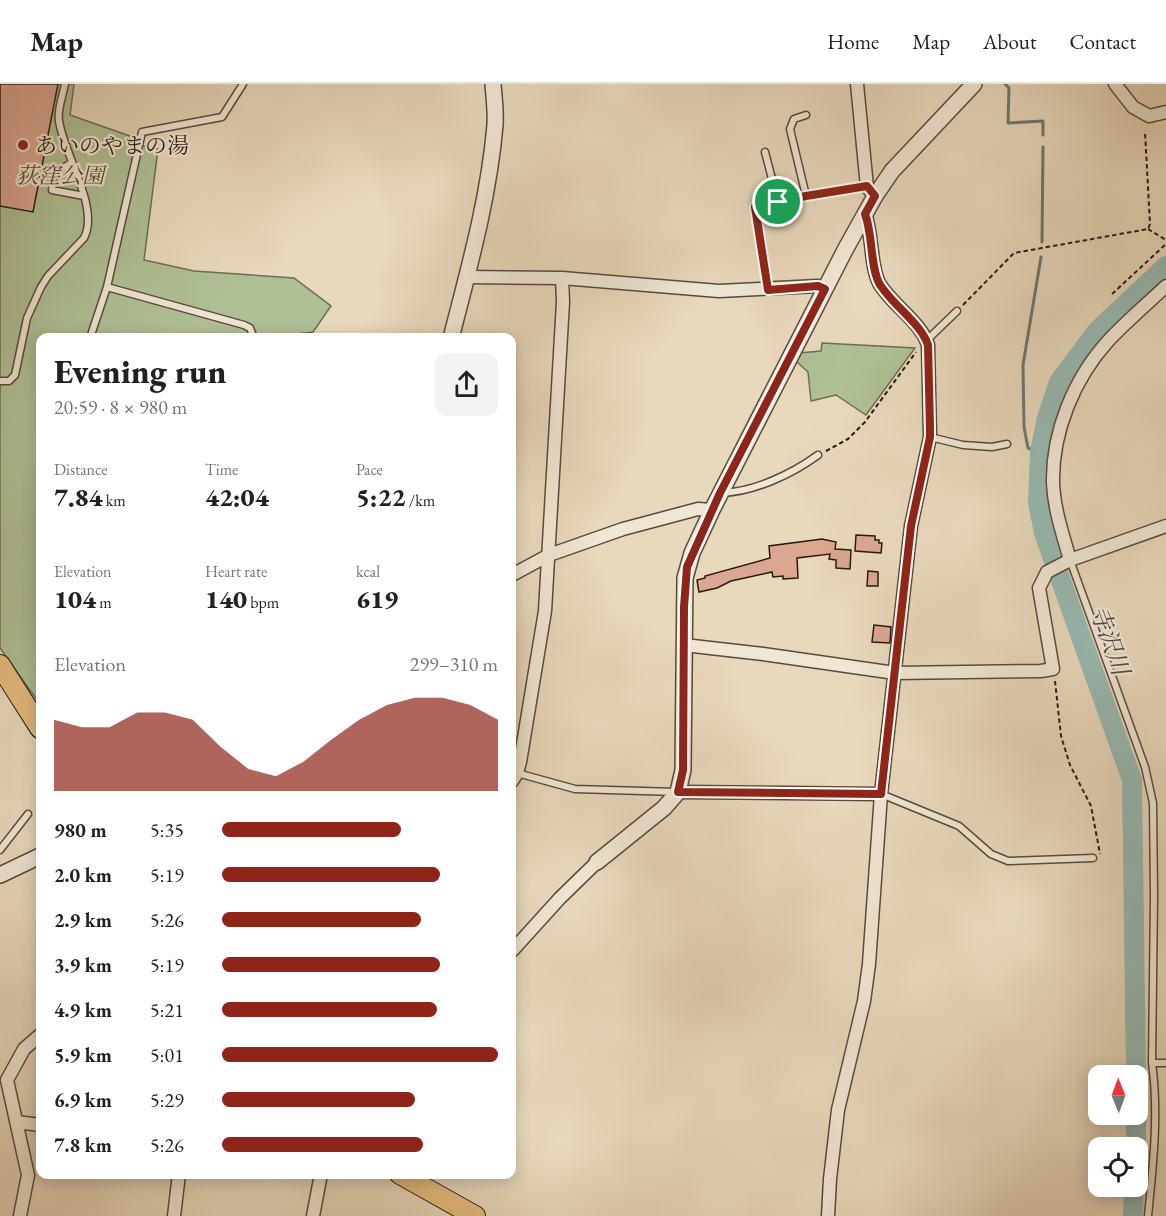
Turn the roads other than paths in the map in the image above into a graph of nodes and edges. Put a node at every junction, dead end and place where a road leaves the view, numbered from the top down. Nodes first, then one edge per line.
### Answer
1 (65, 84) edge
2 (243, 84) edge
3 (493, 84) edge
4 (857, 84) edge
5 (974, 84) edge
6 (1115, 84) edge
7 (1166, 112) edge
8 (806, 116) dead end
9 (765, 152) dead end
10 (71, 163) junction
11 (871, 191) junction
12 (84, 196) junction
13 (806, 196) junction
14 (778, 202) junction
15 (865, 214) junction
16 (467, 276) junction
17 (562, 278) junction
18 (1166, 286) edge
19 (107, 287) junction
20 (825, 289) junction
21 (768, 290) junction
22 (957, 311) road end
23 (92, 333) edge
24 (252, 333) edge
25 (452, 333) edge
26 (926, 341) junction
27 (0, 381) edge
28 (930, 437) junction
29 (1007, 444) dead end
30 (818, 455) road end
31 (720, 493) junction
32 (712, 510) junction
33 (1166, 526) edge
34 (549, 555) junction
35 (1067, 561) junction
36 (516, 573) edge
37 (684, 645) junction
38 (0, 665) edge
39 (895, 673) junction
40 (36, 722) edge
41 (516, 766) edge
42 (516, 777) edge
43 (678, 792) junction
44 (881, 794) junction
45 (28, 814) dead end
46 (0, 850) edge
47 (36, 858) edge
48 (1093, 858) road end
49 (597, 861) joint
50 (0, 875) edge
51 (516, 947) edge
52 (36, 1038) edge
53 (1166, 1063) edge
54 (1152, 1064) junction
55 (17, 1122) junction
56 (36, 1124) edge
57 (178, 1179) edge
58 (320, 1179) edge
59 (409, 1179) edge
60 (20, 1216) edge
61 (174, 1216) edge
62 (313, 1216) edge
63 (475, 1216) edge
64 (828, 1216) edge
65 (1148, 1216) edge

1 - 10 lane
2 - 19 lane
3 - 16 street
4 - 11 street
5 - 11 street
6 - 7 street
8 - 13 lane
9 - 14 lane
10 - 12 lane
10 - 12 lane
11 - 13 lane
11 - 15 street
12 - 27 lane
13 - 14 lane
14 - 21 lane
15 - 20 street
15 - 26 street
16 - 17 street
16 - 25 street
17 - 21 street
17 - 34 street
18 - 35 street
19 - 23 lane
19 - 24 lane
20 - 21 street
20 - 31 street
22 - 26 lane
26 - 28 street
28 - 29 lane
28 - 39 street
30 - 31 lane
31 - 32 street
32 - 34 street
32 - 37 street
33 - 35 street
34 - 36 street
34 - 41 street
35 - 39 street
35 - 54 lane
37 - 39 street
37 - 43 street
38 - 40 main road
39 - 44 street
42 - 43 lane
43 - 44 street
43 - 49 street
44 - 48 lane
44 - 64 street
45 - 46 lane
47 - 50 street
49 - 51 street
52 - 55 street
53 - 54 lane
54 - 65 lane
55 - 56 street
55 - 60 street
57 - 61 street
58 - 62 street
59 - 63 main road

